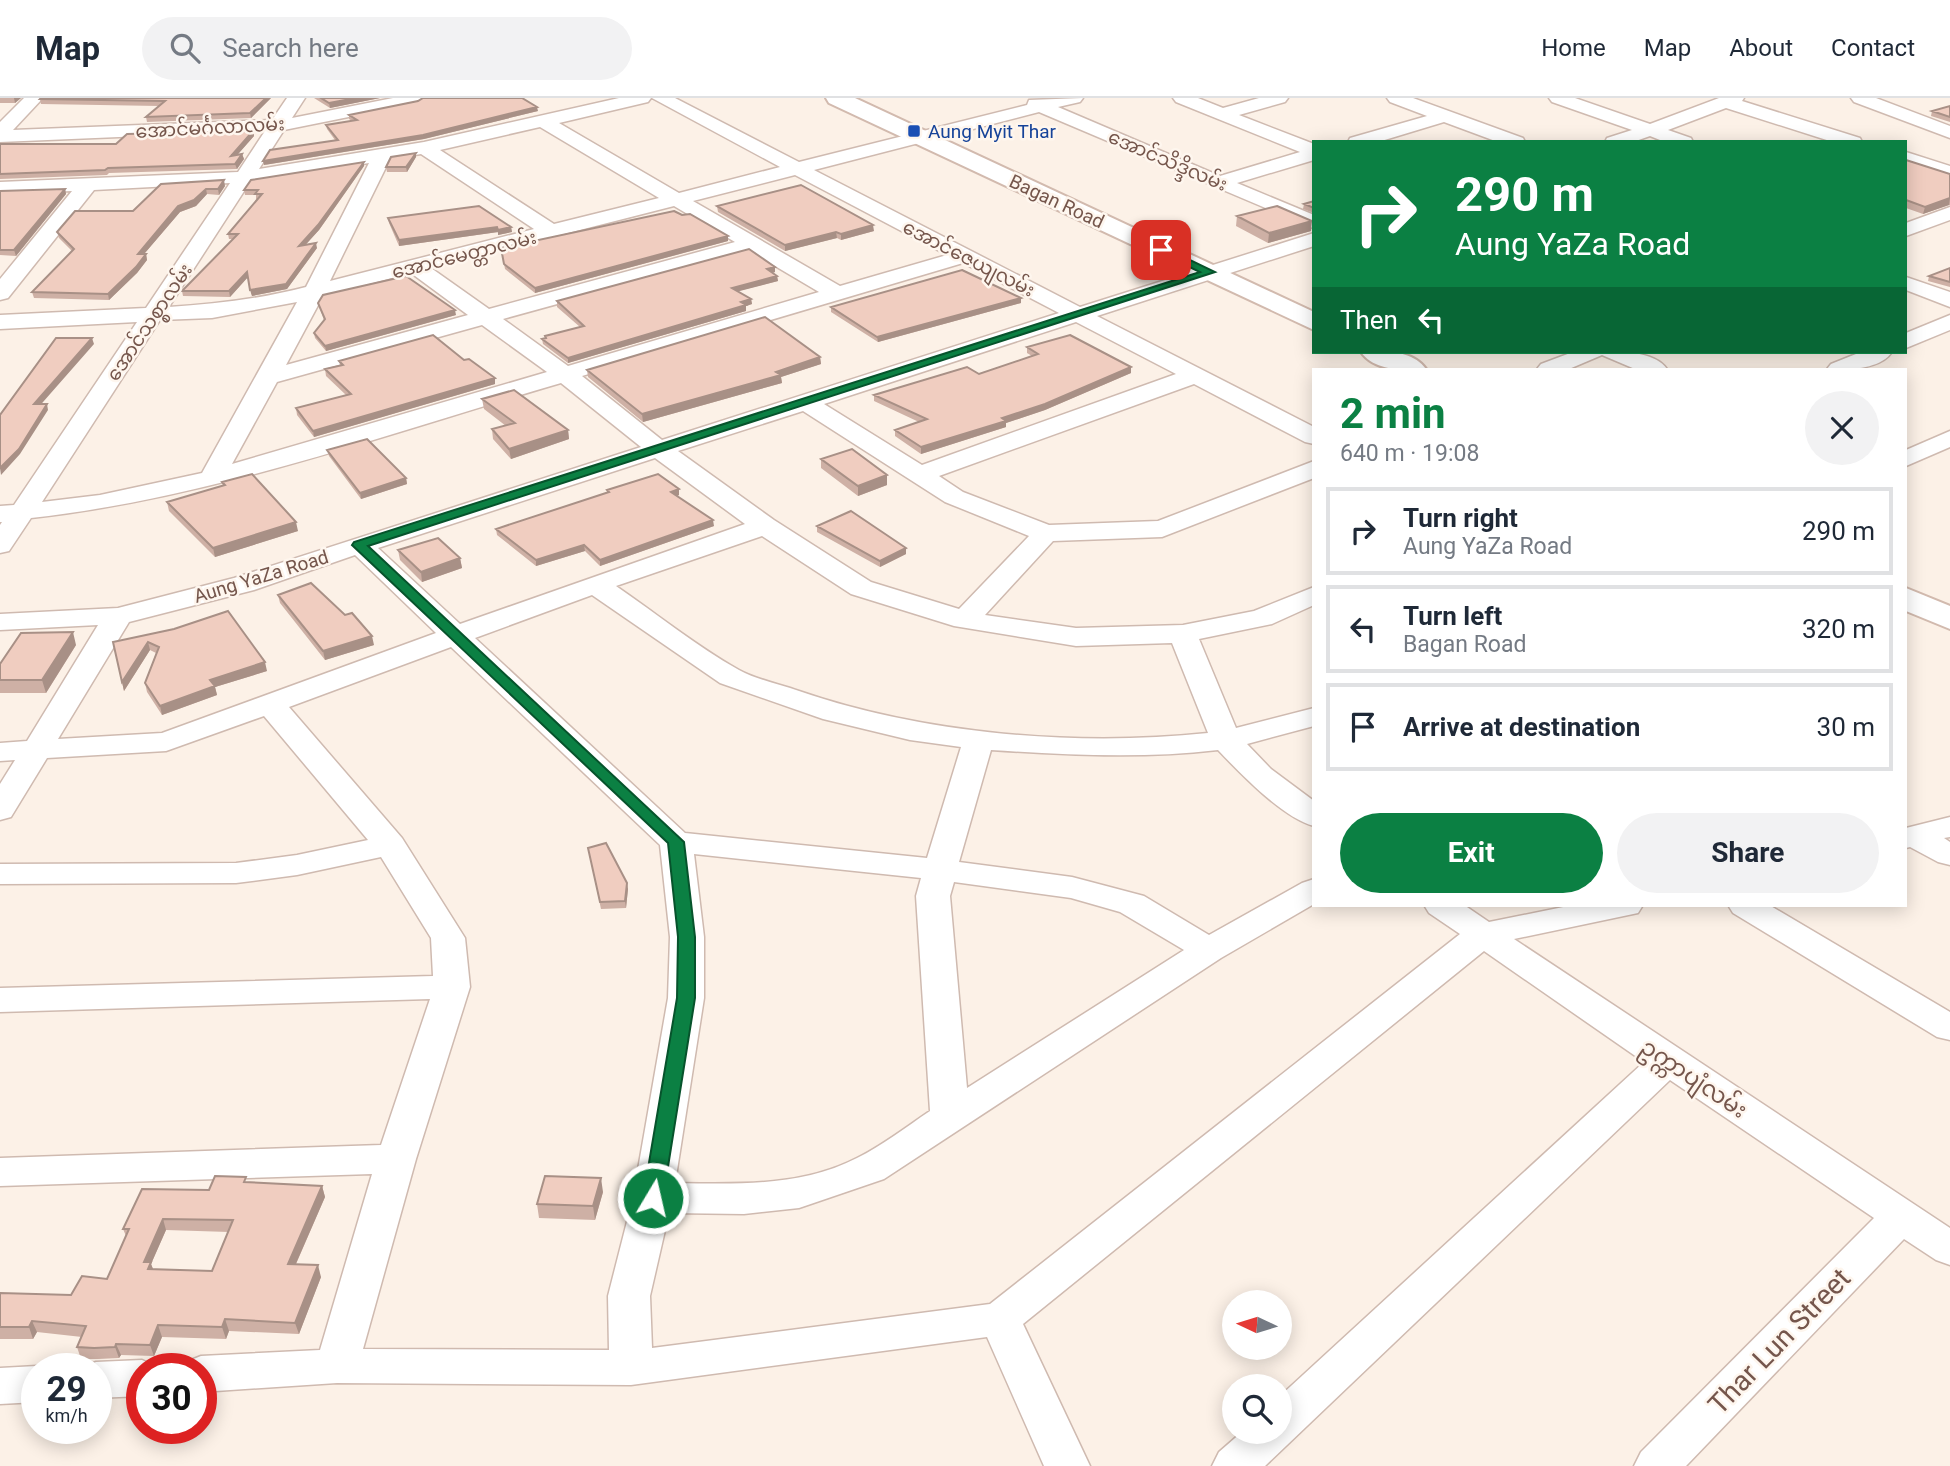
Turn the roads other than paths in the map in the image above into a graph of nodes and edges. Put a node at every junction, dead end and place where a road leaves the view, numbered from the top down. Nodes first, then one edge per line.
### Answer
1 (34, 98) edge
2 (296, 98) edge
3 (418, 98) edge
4 (642, 98) edge
5 (661, 98) edge
6 (837, 98) edge
7 (1022, 98) edge
8 (1074, 98) edge
9 (1182, 98) edge
10 (1279, 98) edge
11 (1396, 98) edge
12 (1558, 98) edge
13 (1860, 98) edge
14 (1730, 100) edge
15 (1041, 106) junction
16 (1221, 114) junction
17 (1445, 116) junction
18 (543, 121) junction
19 (280, 125) junction
20 (1651, 130) junction
21 (1950, 132) edge
22 (0, 135) edge
23 (921, 137) junction
24 (1364, 140) edge
25 (1511, 140) edge
26 (1620, 140) edge
27 (1678, 140) edge
28 (1847, 140) edge
29 (424, 148) junction
30 (1312, 152) edge
31 (1312, 154) edge
32 (382, 156) junction
33 (1907, 158) edge
34 (797, 169) junction
35 (1950, 172) edge
36 (245, 177) junction
37 (1219, 182) junction
38 (88, 184) junction
39 (0, 188) edge
40 (676, 200) junction
41 (1950, 214) edge
42 (1312, 222) edge
43 (1910, 225) edge
44 (551, 232) junction
45 (1950, 236) edge
46 (1312, 240) edge
47 (752, 244) junction
48 (965, 256) junction
49 (26, 261) junction
50 (0, 263) edge
51 (414, 266) junction
52 (1210, 272) junction
53 (1907, 283) edge
54 (314, 292) junction
55 (0, 293) edge
56 (838, 294) junction
57 (1950, 300) edge
58 (1079, 315) junction
59 (153, 316) junction
60 (488, 318) junction
61 (0, 322) edge
62 (1312, 322) edge
63 (1950, 322) edge
64 (1907, 341) edge
65 (1380, 354) edge
66 (1588, 354) edge
67 (1617, 354) edge
68 (1876, 354) edge
69 (1410, 368) edge
70 (1552, 368) edge
71 (1652, 368) edge
72 (1841, 368) edge
73 (566, 375) junction
74 (1196, 375) junction
75 (267, 377) junction
76 (807, 403) junction
77 (1312, 436) edge
78 (1950, 438) edge
79 (660, 450) junction
80 (1907, 458) edge
81 (1312, 470) edge
82 (919, 475) junction
83 (212, 478) junction
84 (11, 514) edge
85 (765, 526) junction
86 (1046, 533) junction
87 (0, 545) edge
88 (359, 545) junction
89 (595, 584) junction
90 (1312, 596) edge
91 (1907, 598) edge
92 (118, 615) junction
93 (1950, 619) edge
94 (964, 620) junction
95 (0, 622) edge
96 (1183, 634) junction
97 (456, 636) junction
98 (270, 704) junction
99 (1312, 718) edge
100 (978, 740) junction
101 (1226, 740) junction
102 (36, 750) junction
103 (0, 752) edge
104 (0, 810) edge
105 (1312, 815) edge
106 (1950, 827) edge
107 (1910, 837) edge
108 (676, 842) junction
109 (390, 845) junction
110 (1950, 855) edge
111 (942, 870) junction
112 (0, 874) edge
113 (1312, 891) edge
114 (1444, 907) edge
115 (1616, 907) edge
116 (1748, 907) edge
117 (1483, 934) junction
118 (1209, 950) junction
119 (452, 987) junction
120 (0, 1000) edge
121 (1950, 1028) edge
122 (1668, 1061) junction
123 (950, 1118) junction
124 (396, 1159) junction
125 (0, 1172) edge
126 (653, 1198) junction
127 (1901, 1216) junction
128 (1950, 1248) edge
129 (1000, 1319) junction
130 (338, 1366) junction
131 (631, 1368) junction
132 (217, 1373) edge
133 (21, 1385) edge
134 (0, 1386) edge
135 (1292, 1413) edge
136 (1259, 1444) edge
137 (1067, 1466) edge
138 (1235, 1466) edge
139 (1657, 1466) edge

1 - 22 street
2 - 19 street, အောင်သစ္စာလမ်း
3 - 19 street, အောင်မင်္ဂလာလမ်း
4 - 18 street
5 - 34 street, အောင်ဇေယျလမ်း
6 - 23 street, Bagan Road
7 - 15 street, အောင်သိဒ္ဒိလမ်း
8 - 15 street
9 - 16 street
10 - 16 street
11 - 17 street
12 - 20 street
13 - 21 street
14 - 20 street
14 - 28 street
15 - 23 street
15 - 37 street, အောင်သိဒ္ဒိလမ်း
16 - 30 street
17 - 24 street
17 - 25 street
18 - 29 street
18 - 40 street
19 - 22 street, အောင်မင်္ဂလာလမ်း
19 - 36 street, အောင်သစ္စာလမ်း
20 - 26 street
20 - 27 street
23 - 34 street, အောင်မေတ္တာလမ်း
23 - 52 street, Bagan Road
29 - 32 street
29 - 44 street
31 - 37 street
32 - 36 street
32 - 54 street
33 - 35 street
34 - 40 street, အောင်မေတ္တာလမ်း
34 - 48 street, အောင်ဇေယျလမ်း
36 - 38 street
36 - 59 street, အောင်သစ္စာလမ်း
37 - 42 street, အောင်သိဒ္ဒိလမ်း
38 - 39 street
38 - 49 street
40 - 44 street, အောင်မေတ္တာလမ်း
40 - 47 street
41 - 43 street
43 - 45 street
44 - 51 street, အောင်မေတ္တာလမ်း
46 - 52 street, Aung YaZa Road
47 - 56 street
47 - 60 street
48 - 56 street
48 - 58 street, အောင်ဇေယျလမ်း
49 - 50 street
49 - 55 street
51 - 54 street, အောင်မေတ္တာလမ်း
51 - 60 street
52 - 58 street, Aung YaZa Road
52 - 62 street, Bagan Road
53 - 57 street
54 - 59 street, အောင်မေတ္တာလမ်း
54 - 75 street
56 - 73 street
58 - 74 street, အောင်ဇေယျလမ်း
58 - 76 street, Aung YaZa Road
59 - 61 street, အောင်မေတ္တာလမ်း
59 - 84 street, အောင်သစ္စာလမ်း
60 - 73 street
60 - 75 street
63 - 64 street
65 - 69 street
66 - 70 street
67 - 71 street
68 - 72 street
73 - 79 street
73 - 83 street
74 - 77 street, အောင်ဇေယျလမ်း
74 - 82 street
75 - 83 street
76 - 79 street, Aung YaZa Road
76 - 82 street
78 - 80 street
79 - 85 street
79 - 88 street, Aung YaZa Road
81 - 86 street
82 - 86 street
83 - 84 street
84 - 87 street, အောင်သစ္စာလမ်း
85 - 89 street
85 - 94 street
86 - 94 street
88 - 92 street, Aung YaZa Road
88 - 97 street
89 - 97 street
89 - 100 street
90 - 96 street
91 - 93 street
92 - 95 street, Aung YaZa Road
92 - 102 street
94 - 96 street
96 - 101 street
97 - 98 street
97 - 108 street
98 - 102 street
98 - 109 street
99 - 101 street
100 - 101 street
100 - 111 street
101 - 105 street
102 - 103 street
102 - 104 street
106 - 107 street
107 - 110 street
108 - 111 street
108 - 126 street
109 - 112 street
109 - 119 street
111 - 118 street
111 - 123 street
113 - 118 street
114 - 117 street, ဥက္ကာပျံလမ်း
115 - 117 street
116 - 121 street
117 - 122 street, ဥက္ကာပျံလမ်း
117 - 129 street
118 - 123 street
119 - 120 street
119 - 124 street
122 - 127 street, ဥက္ကာပျံလမ်း
122 - 135 street
123 - 126 street
124 - 125 street
124 - 130 street
126 - 131 street
127 - 128 street, ဥက္ကာပျံလမ်း
127 - 139 street, Thar Lun Street
129 - 131 street
129 - 137 street
130 - 131 street
130 - 132 street
133 - 134 street
136 - 138 street

